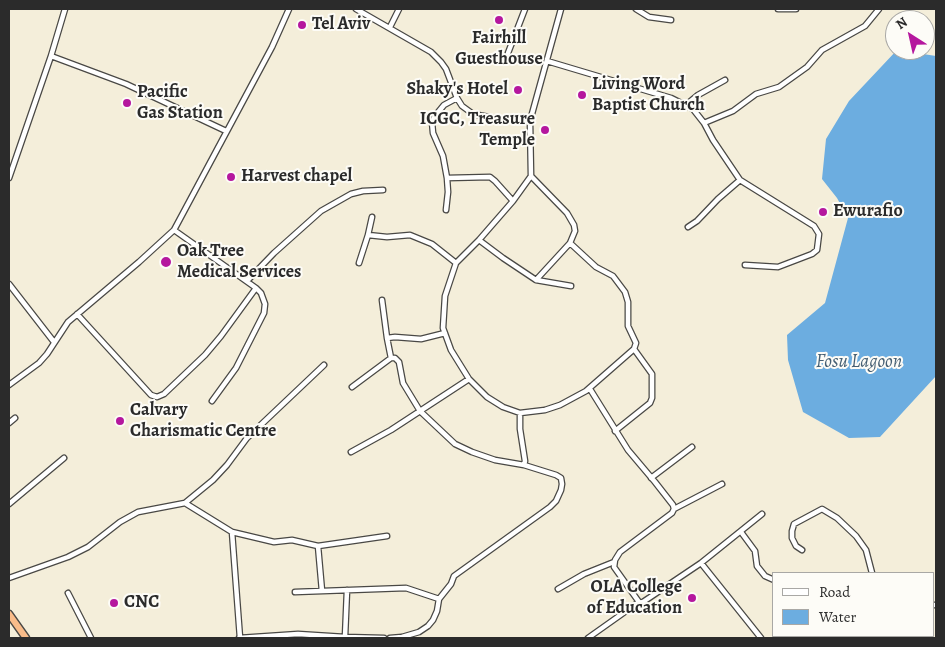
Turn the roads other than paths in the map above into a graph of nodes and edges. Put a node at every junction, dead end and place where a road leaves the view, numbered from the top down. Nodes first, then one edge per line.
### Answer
1 (65, 9) edge
2 (289, 9) edge
3 (356, 9) edge
4 (400, 9) edge
5 (525, 9) edge
6 (561, 9) edge
7 (636, 9) edge
8 (778, 9) edge
9 (796, 9) edge
10 (879, 9) edge
11 (672, 20) dead end
12 (390, 27) junction
13 (508, 53) dead end
14 (51, 56) junction
15 (547, 61) junction
16 (725, 80) dead end
17 (457, 98) junction
18 (686, 105) junction
19 (530, 121) junction
20 (704, 124) junction
21 (226, 131) junction
22 (531, 176) junction
23 (9, 178) edge
24 (447, 178) junction
25 (740, 180) junction
26 (383, 190) dead end
27 (513, 201) junction
28 (446, 210) dead end
29 (372, 217) dead end
30 (688, 227) dead end
31 (174, 230) junction
32 (368, 235) junction
33 (479, 240) junction
34 (570, 243) junction
35 (359, 263) dead end
36 (456, 263) junction
37 (745, 265) dead end
38 (536, 280) junction
39 (247, 281) junction
40 (9, 284) edge
41 (571, 286) dead end
42 (256, 288) junction
43 (382, 300) dead end
44 (78, 314) junction
45 (445, 334) junction
46 (387, 338) junction
47 (54, 342) junction
48 (634, 350) junction
49 (391, 358) junction
50 (324, 365) dead end
51 (469, 379) junction
52 (9, 385) edge
53 (352, 387) dead end
54 (590, 389) junction
55 (212, 401) dead end
56 (420, 412) junction
57 (520, 413) junction
58 (15, 418) dead end
59 (9, 423) edge
60 (615, 431) junction
61 (692, 447) dead end
62 (351, 452) dead end
63 (64, 458) dead end
64 (524, 465) junction
65 (651, 478) junction
66 (722, 484) dead end
67 (185, 503) junction
68 (9, 504) edge
69 (674, 509) junction
70 (762, 514) dead end
71 (232, 532) junction
72 (741, 532) junction
73 (387, 536) dead end
74 (318, 546) junction
75 (802, 550) dead end
76 (614, 562) junction
77 (700, 563) junction
78 (872, 572) edge
79 (9, 578) edge
80 (772, 579) edge
81 (558, 589) dead end
82 (346, 590) junction
83 (322, 591) junction
84 (295, 592) dead end
85 (68, 593) dead end
86 (439, 599) junction
87 (636, 604) junction
88 (9, 614) edge
89 (298, 636) edge
90 (344, 637) edge
91 (26, 638) edge
92 (91, 638) edge
93 (240, 638) edge
94 (384, 638) edge
95 (390, 638) edge
96 (588, 638) edge
97 (761, 638) edge

1 - 14 street
2 - 21 street
3 - 12 street
4 - 12 street
5 - 13 street
6 - 15 street
7 - 11 street
8 - 9 street
10 - 20 street
12 - 17 street
14 - 21 street
14 - 23 street
15 - 18 street
15 - 19 street
16 - 18 street
17 - 19 street
17 - 24 street
18 - 20 street
19 - 22 street
20 - 25 street
21 - 31 street
22 - 27 street
22 - 34 street
24 - 27 street
24 - 28 street
25 - 30 street
25 - 37 street
26 - 39 street
27 - 33 street
29 - 32 street
31 - 39 street
31 - 44 street
32 - 35 street
32 - 36 street
33 - 36 street
33 - 38 street
34 - 38 street
34 - 48 street
36 - 45 street
38 - 41 street
39 - 42 street
40 - 47 street
42 - 44 street
42 - 55 street
43 - 46 street
44 - 47 street
45 - 46 street
45 - 51 street
46 - 49 street
47 - 52 street
48 - 54 street
48 - 60 street
49 - 53 street
49 - 56 street
50 - 67 street
51 - 56 street
51 - 57 street
54 - 57 street
54 - 60 street
56 - 62 street
56 - 64 street
57 - 64 street
58 - 59 street
60 - 65 street
61 - 65 street
63 - 68 street
64 - 86 street
65 - 69 street
66 - 69 street
67 - 71 street
67 - 79 street
69 - 76 street
70 - 72 street
71 - 74 street
71 - 93 street
72 - 77 street
72 - 80 street
73 - 74 street
74 - 83 street
75 - 78 street
76 - 81 street
76 - 87 street
77 - 87 street
77 - 97 street
82 - 83 street
82 - 86 street
82 - 90 street
83 - 84 street
85 - 92 street
86 - 95 street
87 - 96 street
88 - 91 highway
89 - 90 street
89 - 93 street
90 - 94 street

